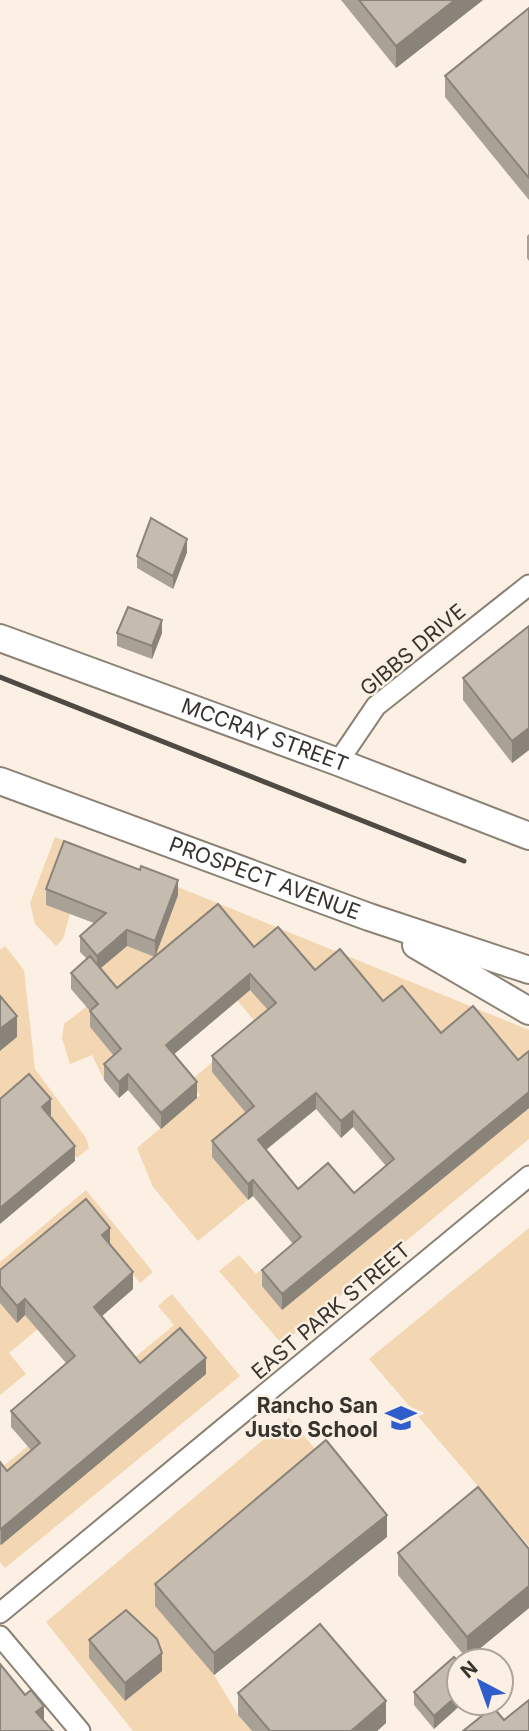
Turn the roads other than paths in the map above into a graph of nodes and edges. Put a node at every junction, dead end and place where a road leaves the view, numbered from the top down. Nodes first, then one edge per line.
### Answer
1 (529, 585) edge
2 (0, 638) edge
3 (338, 761) junction
4 (0, 781) edge
5 (529, 836) edge
6 (369, 917) junction
7 (529, 970) edge
8 (529, 1011) edge
9 (529, 1177) edge
10 (0, 1614) edge
11 (0, 1636) edge
12 (80, 1731) edge

1 - 3 street, GIBBS DRIVE
2 - 3 street, MCCRAY STREET
3 - 5 street, MCCRAY STREET
4 - 6 street, PROSPECT AVENUE
6 - 7 street, PROSPECT AVENUE
6 - 8 street
9 - 10 street, EAST PARK STREET
11 - 12 street

